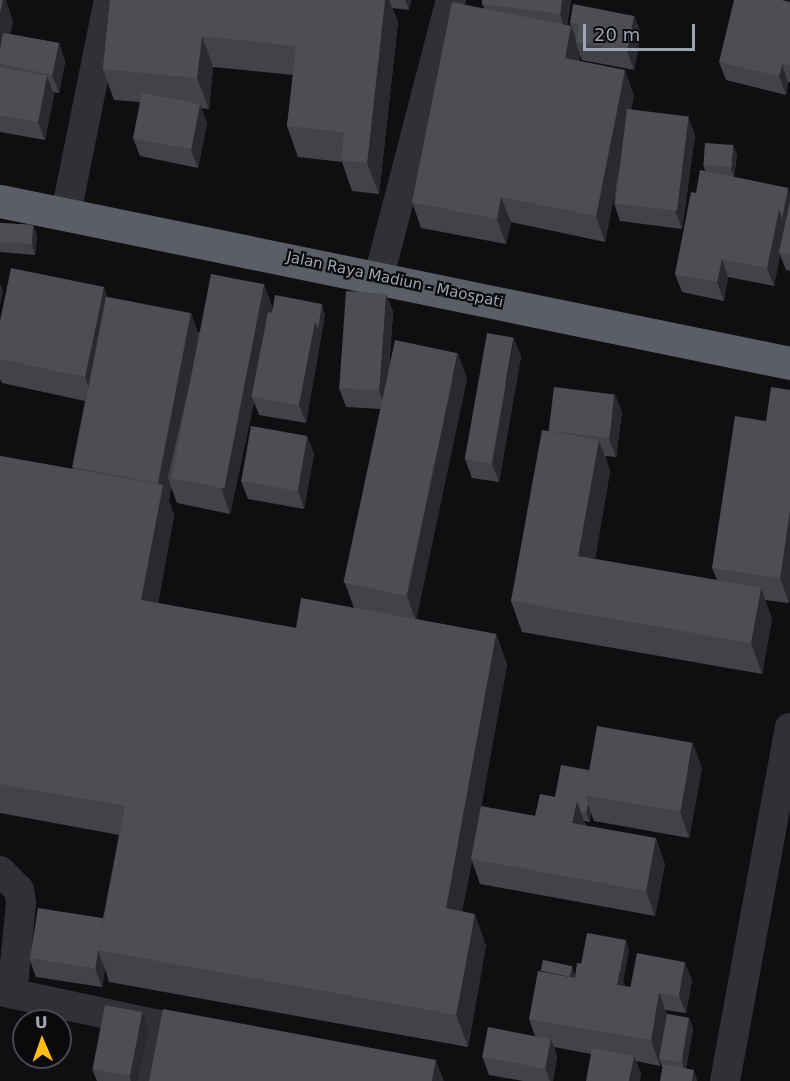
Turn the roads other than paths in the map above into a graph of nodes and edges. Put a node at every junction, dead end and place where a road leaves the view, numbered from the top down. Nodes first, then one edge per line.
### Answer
1 (109, 0) edge
2 (451, 0) edge
3 (0, 201) edge
4 (66, 213) junction
5 (379, 276) junction
6 (790, 363) edge
7 (790, 728) edge
8 (0, 871) edge
9 (6, 992) edge
10 (163, 1026) junction
11 (198, 1033) edge
12 (153, 1081) edge
13 (725, 1081) edge

1 - 4 street
2 - 5 street
3 - 4 highway, Jalan Raya Madiun - Maospati
4 - 5 highway, Jalan Raya Madiun - Maospati
5 - 6 highway, Jalan Raya Madiun - Maospati
7 - 13 street
8 - 9 street
9 - 10 street
10 - 11 street
10 - 12 street

